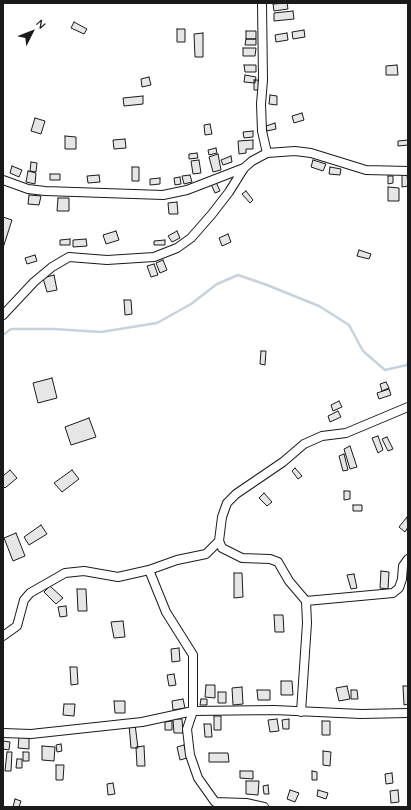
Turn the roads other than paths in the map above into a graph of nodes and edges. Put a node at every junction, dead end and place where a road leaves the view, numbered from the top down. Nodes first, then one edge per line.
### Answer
1 (262, 3) edge
2 (267, 153) junction
3 (244, 168) junction
4 (408, 171) edge
5 (3, 180) edge
6 (3, 315) edge
7 (408, 407) edge
8 (219, 541) junction
9 (408, 559) edge
10 (149, 570) junction
11 (306, 601) junction
12 (3, 636) edge
13 (193, 711) junction
14 (301, 712) junction
15 (408, 713) edge
16 (3, 733) edge
17 (264, 807) edge

1 - 2 street
2 - 3 street
2 - 4 street
3 - 5 street
3 - 6 street
7 - 8 street
8 - 10 street
8 - 11 street
9 - 11 street
10 - 12 street
10 - 13 street
11 - 14 street
13 - 14 street
13 - 16 street
13 - 17 street
14 - 15 street

